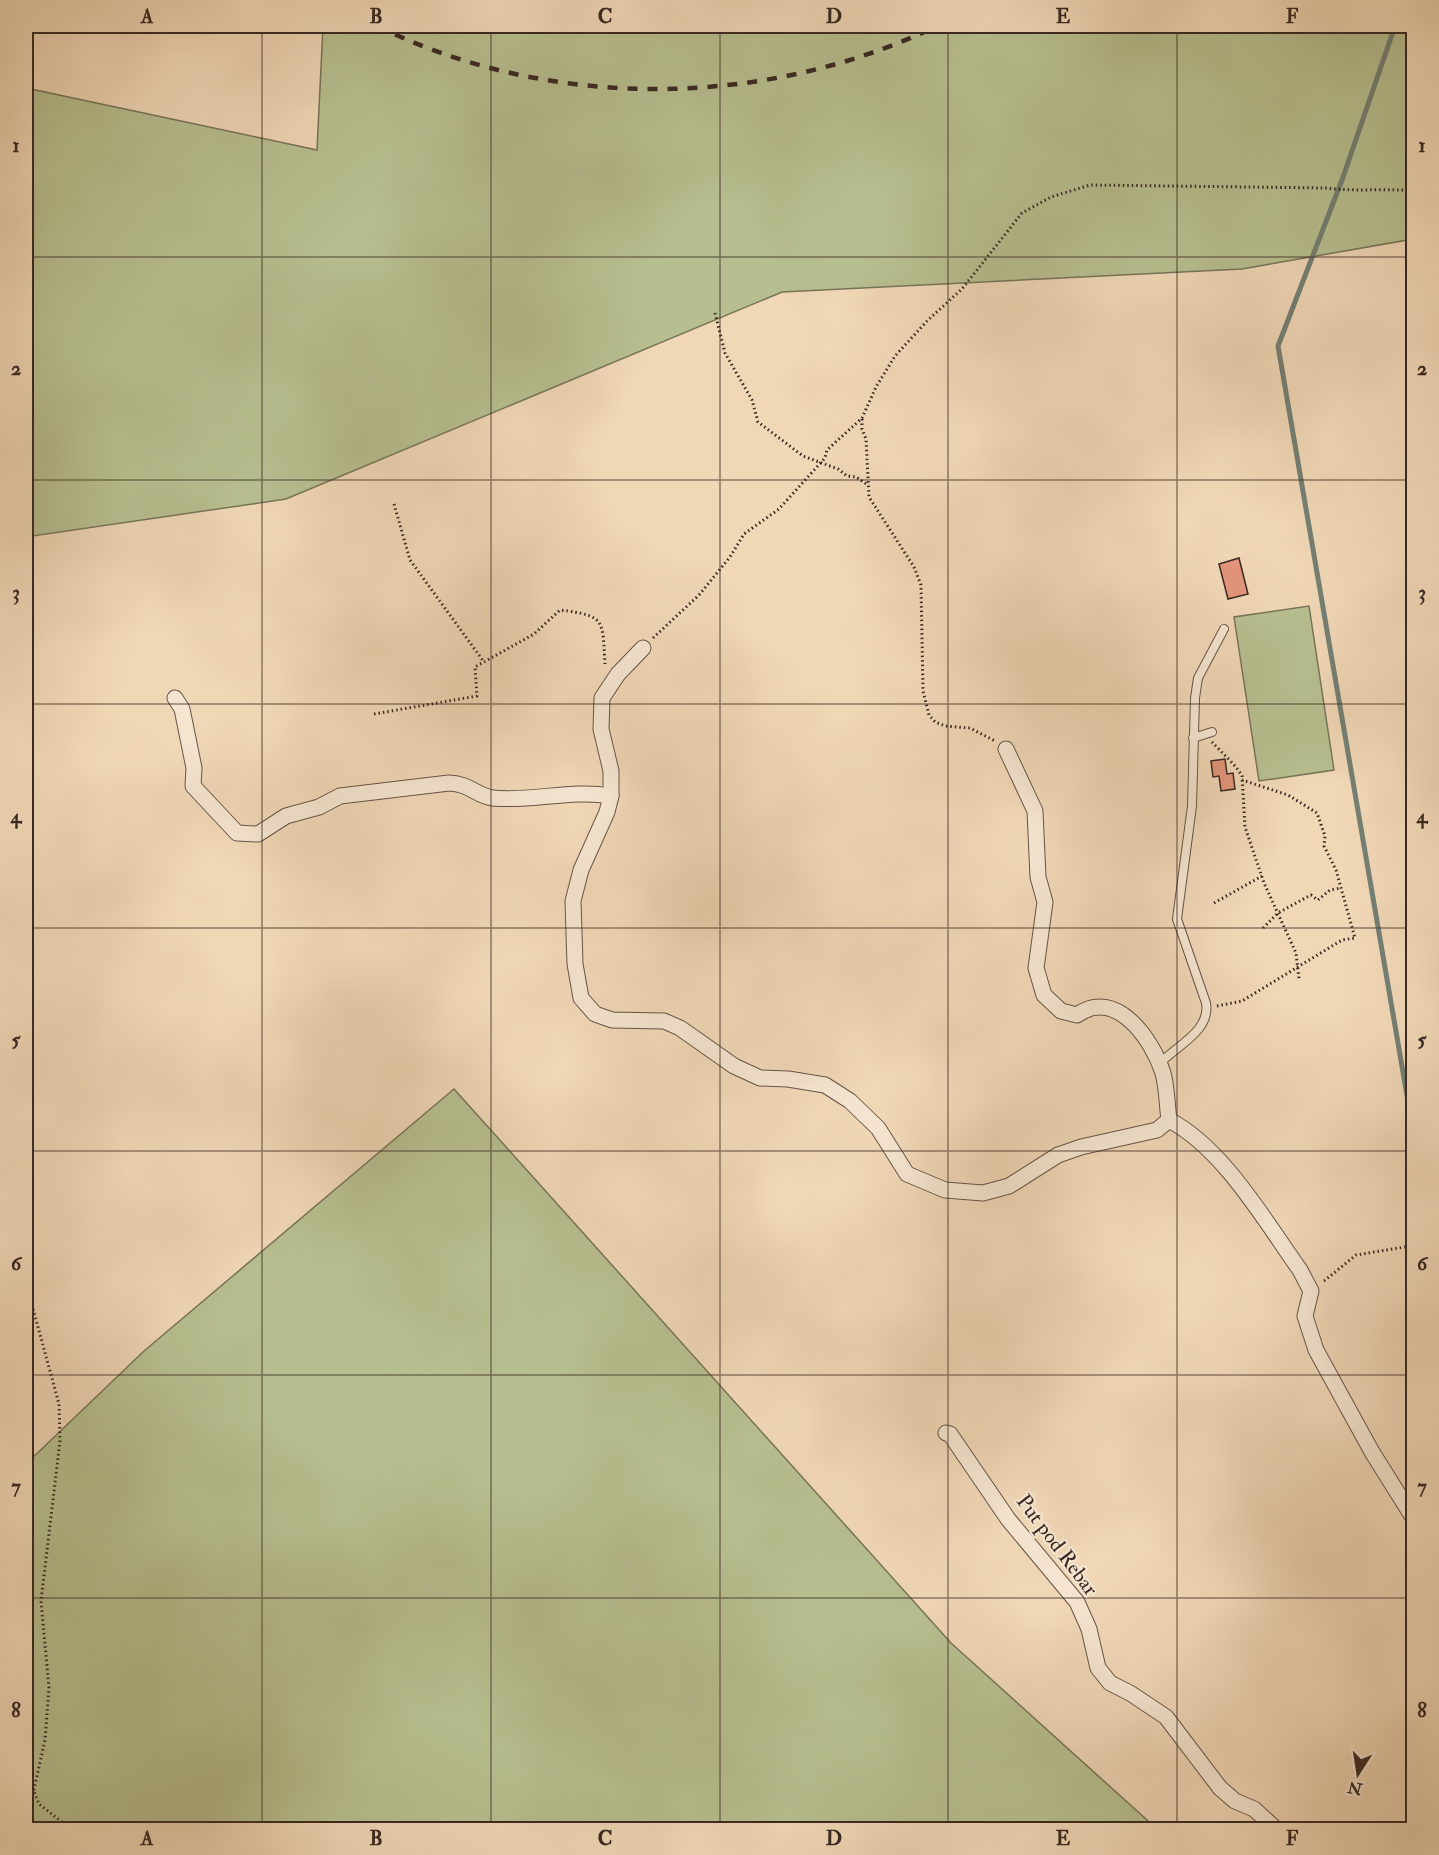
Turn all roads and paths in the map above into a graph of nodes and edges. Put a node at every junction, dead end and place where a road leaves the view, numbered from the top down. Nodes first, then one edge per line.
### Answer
1 (1413, 191) edge
2 (1413, 303) edge
3 (715, 313) dead end
4 (1413, 390) edge
5 (862, 418) junction
6 (821, 462) junction
7 (868, 485) junction
8 (394, 504) dead end
9 (1224, 629) dead end
10 (644, 648) joint
11 (484, 662) junction
12 (608, 690) junction
13 (175, 698) dead end
14 (374, 714) dead end
15 (1209, 733) joint
16 (1193, 738) junction
17 (1006, 749) joint
18 (1242, 780) junction
19 (611, 796) junction
20 (1262, 876) junction
21 (1341, 888) junction
22 (1214, 903) dead end
23 (1278, 913) junction
24 (1263, 928) dead end
25 (1298, 967) junction
26 (1299, 979) dead end
27 (1207, 1008) junction
28 (1159, 1064) junction
29 (1169, 1120) junction
30 (1413, 1249) edge
31 (26, 1283) edge
32 (1311, 1291) junction
33 (946, 1434) dead end
34 (1413, 1518) edge
35 (26, 1782) edge
36 (33, 1789) junction
37 (26, 1825) edge
38 (72, 1830) edge
39 (1277, 1830) edge

1 - 5 path
2 - 4 path
3 - 6 path
5 - 6 path
5 - 7 path
6 - 7 path
6 - 10 path
7 - 17 path
8 - 11 path
9 - 16 lane
10 - 12 street
11 - 12 path
11 - 14 path
12 - 19 street
13 - 19 street
15 - 16 lane
15 - 18 path
16 - 27 lane
17 - 28 street
18 - 20 path
18 - 21 path
19 - 29 street
20 - 22 path
20 - 23 path
21 - 23 path
21 - 25 path
23 - 24 path
23 - 25 path
25 - 26 path
25 - 27 path
27 - 28 lane
28 - 29 street
29 - 32 street
30 - 32 path
31 - 36 path
32 - 34 street
33 - 39 street, Put pod Rebar
35 - 36 path
36 - 37 path
36 - 38 path

